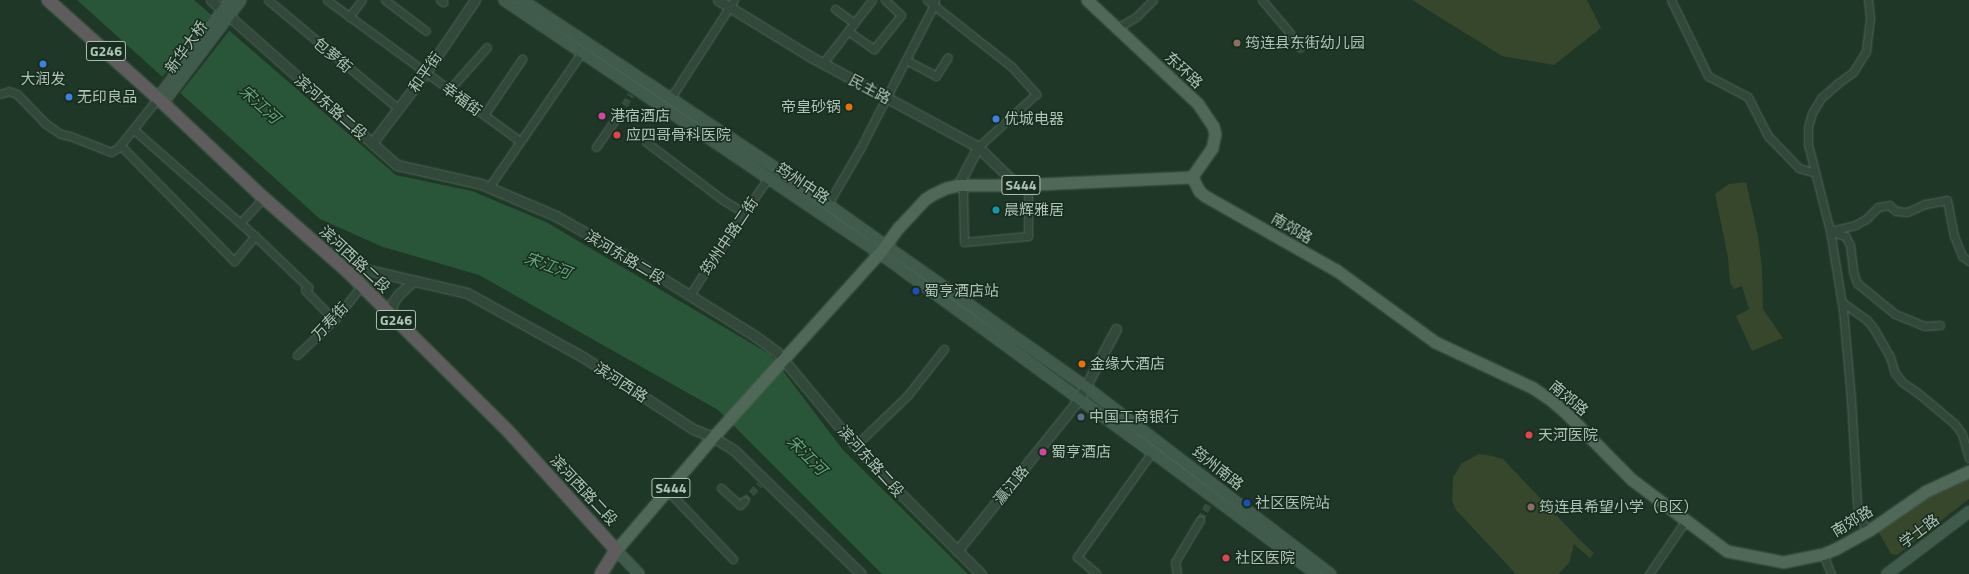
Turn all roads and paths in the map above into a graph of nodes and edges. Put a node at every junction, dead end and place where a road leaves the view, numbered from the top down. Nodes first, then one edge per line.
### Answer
1 (48, 0) edge
2 (212, 0) edge
3 (230, 0) edge
4 (241, 0) edge
5 (268, 0) edge
6 (327, 0) edge
7 (362, 0) edge
8 (385, 0) edge
9 (475, 0) edge
10 (504, 0) edge
11 (522, 0) edge
12 (718, 0) edge
13 (872, 0) edge
14 (884, 0) edge
15 (926, 0) edge
16 (1087, 0) edge
17 (1153, 0) edge
18 (1262, 0) edge
19 (1671, 0) edge
20 (1868, 0) edge
21 (934, 3) edge
22 (732, 4) edge
23 (835, 9) dead end
24 (222, 17) junction
25 (350, 17) junction
26 (854, 23) junction
27 (1117, 28) junction
28 (426, 31) dead end
29 (848, 31) junction
30 (487, 47) dead end
31 (1300, 48) dead end
32 (581, 53) junction
33 (948, 57) dead end
34 (522, 59) dead end
35 (906, 60) junction
36 (822, 63) junction
37 (426, 72) junction
38 (449, 90) junction
39 (0, 94) edge
40 (887, 98) junction
41 (670, 99) junction
42 (160, 100) junction
43 (399, 109) junction
44 (619, 114) tunnel mouth
45 (484, 115) junction
46 (133, 129) junction
47 (520, 141) junction
48 (646, 142) dead end
49 (372, 143) junction
50 (120, 145) junction
51 (596, 147) dead end
52 (978, 147) junction
53 (1815, 173) junction
54 (1192, 177) junction
55 (768, 178) junction
56 (1016, 185) junction
57 (1028, 185) junction
58 (958, 186) junction
59 (489, 188) junction
60 (264, 197) junction
61 (828, 204) junction
62 (745, 213) junction
63 (240, 223) junction
64 (1830, 231) junction
65 (255, 236) junction
66 (882, 249) junction
67 (1969, 261) edge
68 (338, 262) junction
69 (413, 281) junction
70 (362, 285) junction
71 (690, 296) junction
72 (1842, 302) junction
73 (390, 314) junction
74 (334, 320) junction
75 (1940, 325) dead end
76 (1116, 328) dead end
77 (944, 348) dead end
78 (297, 355) dead end
79 (784, 358) junction
80 (1086, 387) junction
81 (1079, 399) junction
82 (714, 437) junction
83 (855, 446) junction
84 (1152, 452) junction
85 (1969, 458) edge
86 (1969, 471) edge
87 (721, 488) dead end
88 (668, 492) junction
89 (744, 501) dead end
90 (1969, 512) edge
91 (1200, 520) tunnel mouth
92 (1686, 520) junction
93 (1868, 530) junction
94 (616, 550) junction
95 (957, 552) junction
96 (1823, 554) junction
97 (734, 559) dead end
98 (1096, 573) edge
99 (601, 574) edge
100 (640, 574) edge
101 (861, 574) edge
102 (981, 574) edge
103 (1177, 574) edge
104 (1316, 574) edge
105 (1331, 574) edge
106 (1649, 574) edge
107 (1831, 574) edge
108 (1887, 574) edge

1 - 42 highway, G246
2 - 24 street, 滨河东路二段
3 - 24 main road
4 - 24 main road
5 - 43 street, 包萝街
6 - 25 street, 幸福街
7 - 25 street
8 - 28 street
9 - 37 street, 和平街
10 - 32 main road, 筠州中路
11 - 41 main road, 筠州中路
12 - 22 street, 民主路
13 - 26 street
14 - 29 street
15 - 21 street
16 - 27 main road, 东环路
17 - 27 street
18 - 31 street
19 - 53 street
20 - 53 street
21 - 35 street
21 - 52 street
22 - 36 street, 民主路
22 - 41 street
23 - 26 street
24 - 42 main road, 新华大桥
24 - 49 street, 滨河东路二段
25 - 37 street, 幸福街
26 - 29 street
27 - 54 main road, 东环路
29 - 36 street
30 - 38 street
32 - 47 street
32 - 55 main road, 筠州中路
33 - 35 street
34 - 45 street
35 - 40 street
36 - 40 street, 民主路
37 - 38 street, 幸福街
37 - 43 street, 和平街
38 - 45 street, 幸福街
39 - 50 street
40 - 52 street, 民主路
40 - 61 street
41 - 61 main road, 筠州中路
42 - 46 street
42 - 60 highway, 滨河西路二段 / G246
43 - 49 street, 和平街
44 - 51 street
45 - 47 street, 幸福街
46 - 50 street
46 - 63 street
47 - 59 street
48 - 62 street
49 - 59 street, 滨河东路二段
50 - 65 street
52 - 56 street, 民主路
52 - 58 street
53 - 64 street
54 - 57 main road, S444
54 - 92 main road, 南郊路
55 - 62 street, 筠州中路二街
55 - 66 main road, 筠州中路
56 - 57 main road, S444
56 - 58 main road, S444
57 - 58 street
58 - 66 main road, S444
59 - 71 street, 滨河东路二段
60 - 63 street
60 - 68 highway, 滨河西路二段 / G246
61 - 66 main road, 筠州中路
62 - 71 street, 筠州中路二街
63 - 65 street
64 - 67 street
64 - 72 street
64 - 75 street
65 - 74 street
66 - 79 main road, S444
66 - 80 main road, 筠州中路
66 - 81 main road, 筠州中路
68 - 69 street, 滨河西路
68 - 70 highway, 滨河西路二段 / G246
69 - 73 street
69 - 82 street, 滨河西路
70 - 73 highway, 滨河西路二段 / G246
70 - 74 street, 万寿街
71 - 79 street, 滨河东路二段
72 - 85 street
72 - 93 street
73 - 94 highway, 滨河西路二段 / G246
74 - 78 street, 万寿街
76 - 80 street, 瀛江路
77 - 83 street
79 - 82 main road, S444
79 - 83 street, 滨河东路二段
80 - 81 street, 瀛江路
80 - 105 main road, 筠州南路
81 - 84 main road, 筠州南路
81 - 95 street, 瀛江路
82 - 88 main road, S444
82 - 101 street, 滨河西路
83 - 95 street, 滨河东路二段
84 - 98 street
84 - 104 main road, 筠州南路
86 - 93 main road, 南郊路
87 - 89 street
88 - 94 main road, S444
88 - 97 street
90 - 108 main road, 学士路
91 - 103 street
92 - 96 main road, 南郊路
92 - 106 street
93 - 96 main road, 南郊路
94 - 99 highway
94 - 100 main road
95 - 102 street, 滨河东路二段
96 - 107 street

